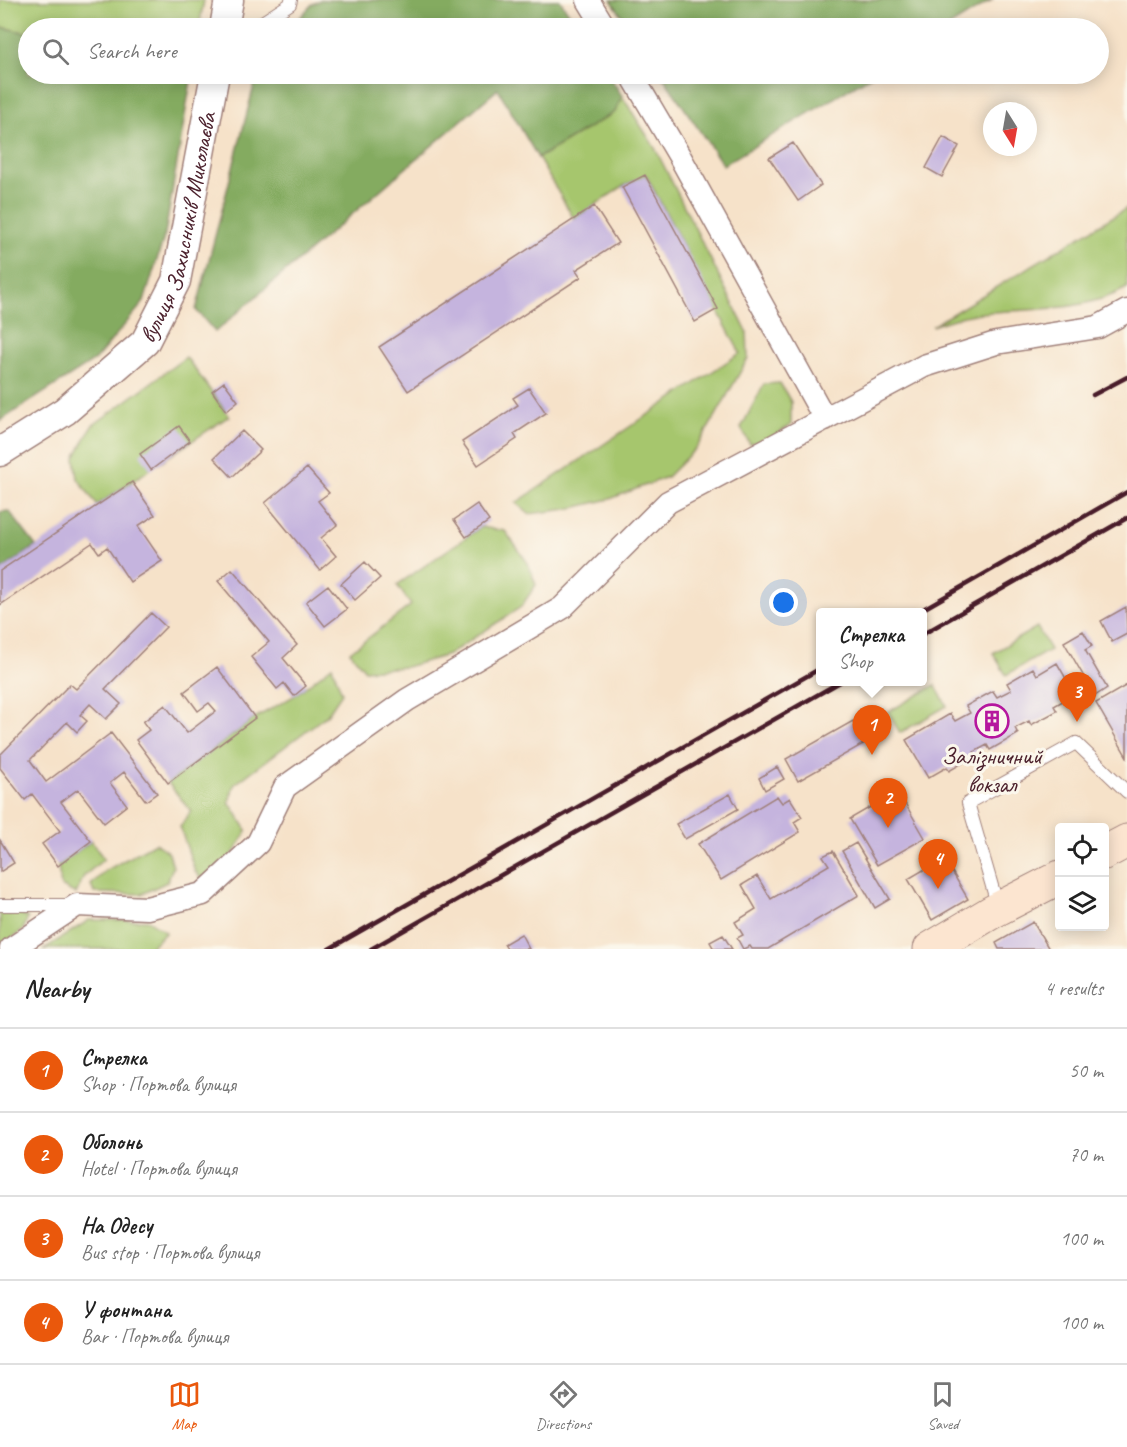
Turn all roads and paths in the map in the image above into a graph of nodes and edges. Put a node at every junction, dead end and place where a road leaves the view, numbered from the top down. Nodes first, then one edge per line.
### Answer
1 (230, 0) edge
2 (291, 0) edge
3 (588, 0) edge
4 (226, 18) edge
5 (268, 18) edge
6 (599, 18) edge
7 (213, 84) edge
8 (637, 84) edge
9 (1127, 311) edge
10 (825, 419) junction
11 (0, 452) edge
12 (1127, 792) edge
13 (1127, 841) edge
14 (1109, 850) edge
15 (1055, 879) edge
16 (0, 905) edge
17 (77, 905) junction
18 (999, 909) junction
19 (11, 949) edge
20 (930, 949) edge

1 - 4 street
2 - 5 lane
3 - 6 street
7 - 11 street, вулиця Захисників Миколаєва
8 - 10 street
9 - 10 street
10 - 17 street
12 - 18 lane
13 - 14 main road
15 - 18 main road
16 - 17 lane
17 - 19 street
18 - 20 main road

